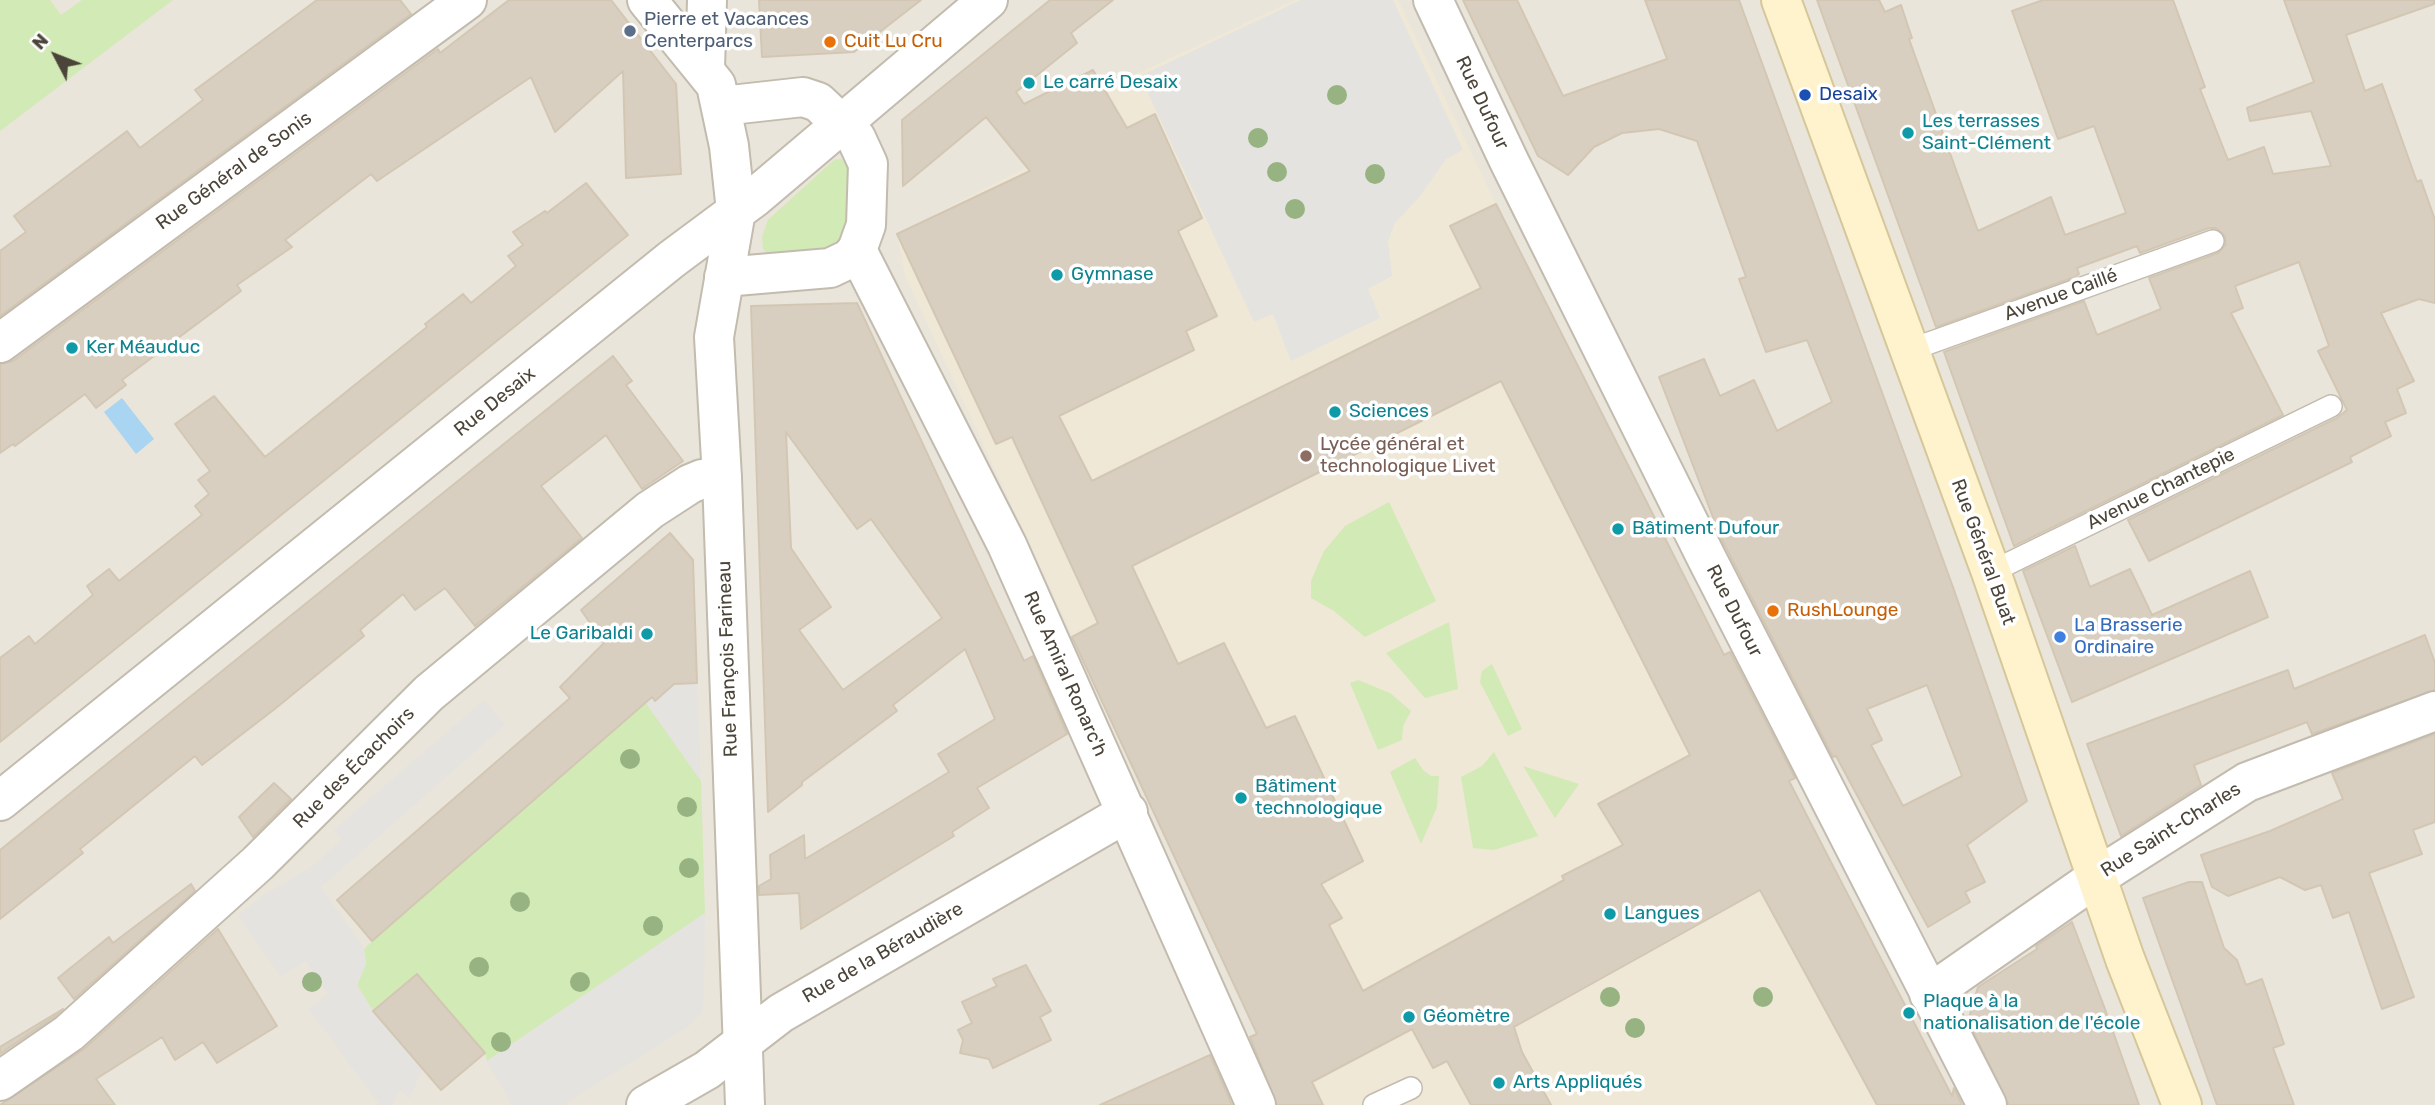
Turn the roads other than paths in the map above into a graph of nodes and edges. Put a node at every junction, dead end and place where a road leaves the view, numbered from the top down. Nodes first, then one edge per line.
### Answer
1 (467, 0) edge
2 (707, 0) edge
3 (988, 0) edge
4 (1433, 0) edge
5 (1782, 0) edge
6 (658, 15) edge
7 (705, 69) junction
8 (722, 106) junction
9 (842, 124) junction
10 (736, 211) junction
11 (2213, 241) dead end
12 (857, 250) junction
13 (724, 277) junction
14 (0, 343) edge
15 (1910, 349) junction
16 (2331, 406) dead end
17 (722, 478) junction
18 (1991, 572) junction
19 (2435, 711) edge
20 (0, 801) edge
21 (1128, 812) junction
22 (2097, 877) junction
23 (1929, 993) junction
24 (744, 1042) junction
25 (0, 1081) edge
26 (1411, 1088) dead end
27 (646, 1105) edge
28 (745, 1105) edge
29 (1256, 1105) edge
30 (1374, 1105) edge
31 (1987, 1105) edge
32 (2182, 1105) edge

1 - 14 street, Rue Général de Sonis
2 - 7 street
3 - 9 street, Rue Desaix
4 - 23 street, Rue Dufour
5 - 15 main road, Rue Général Buat
6 - 7 street
7 - 8 street, Rue François Farineau
8 - 9 street
8 - 10 street, Rue François Farineau
9 - 10 street, Rue Desaix
9 - 12 street
10 - 13 street, Rue François Farineau
10 - 20 street, Rue Desaix
11 - 15 lane, Avenue Caillé
12 - 13 street
12 - 21 street, Rue Amiral Ronarc'h
13 - 17 street, Rue François Farineau
15 - 18 main road, Rue Général Buat
16 - 18 lane, Avenue Chantepie
17 - 24 street, Rue François Farineau
17 - 25 street, Rue des Écachoirs
18 - 22 main road, Rue Général Buat
19 - 22 street, Rue Saint-Charles
21 - 24 street, Rue de la Béraudière
21 - 29 street, Rue Amiral Ronarc'h
22 - 23 street, Rue Saint-Charles
22 - 32 main road, Rue Général Buat
23 - 31 street, Rue Dufour
24 - 27 street, Rue de la Béraudière
24 - 28 street, Rue François Farineau
26 - 30 lane

